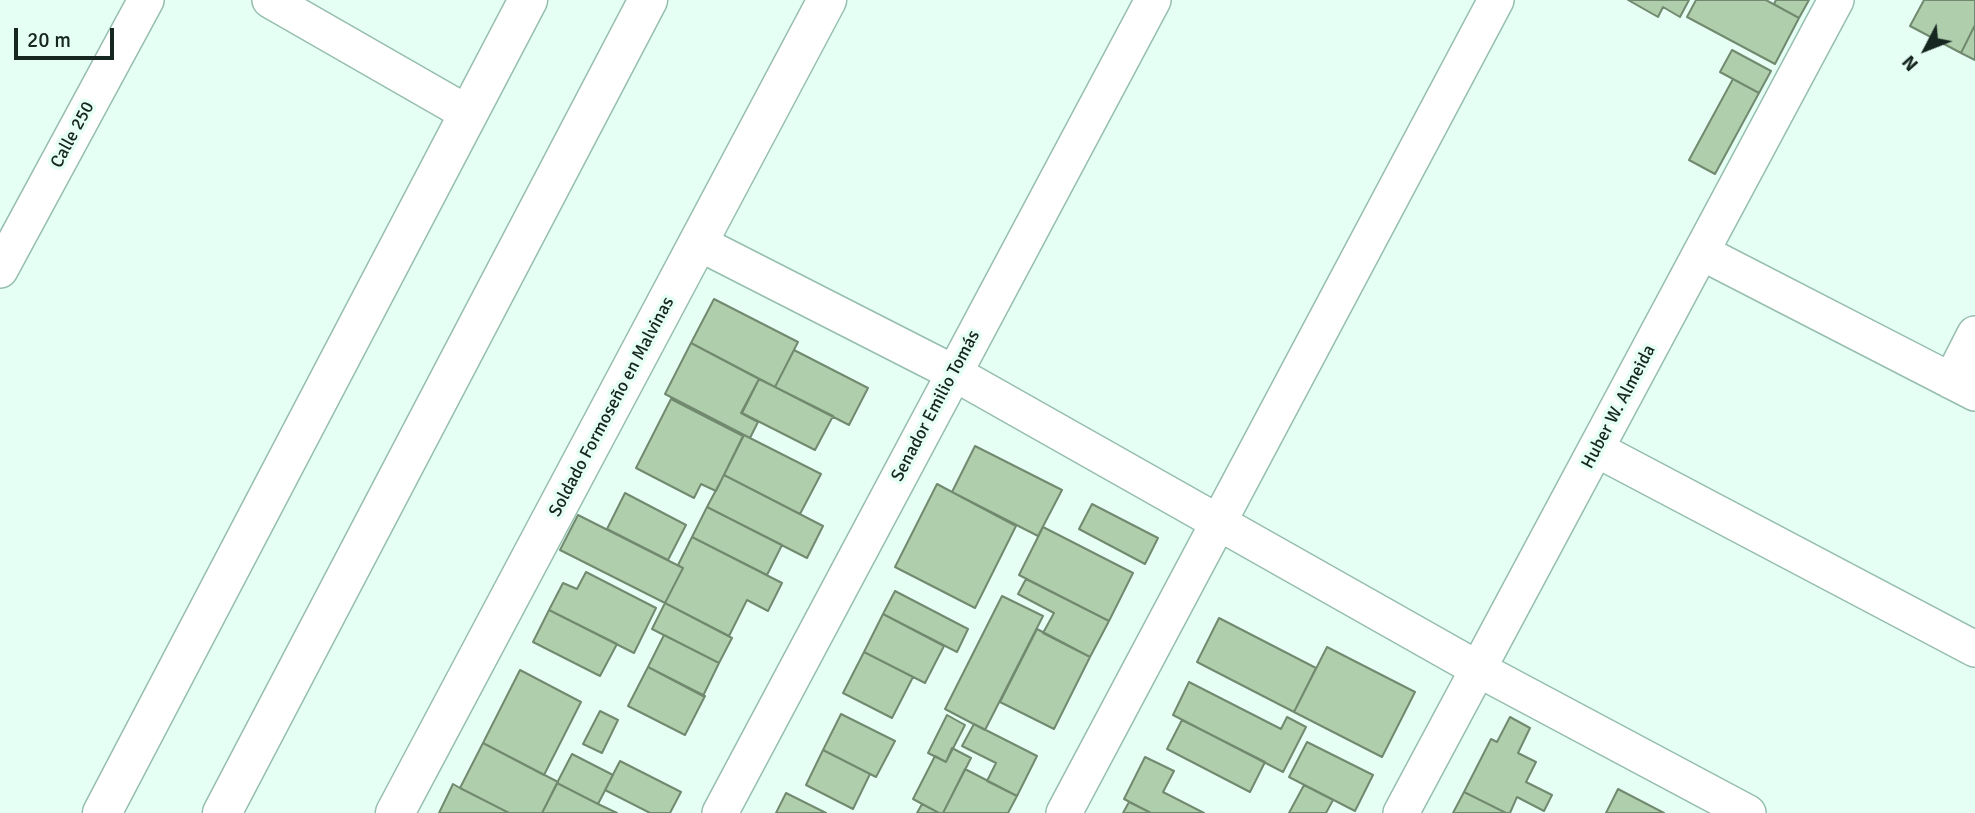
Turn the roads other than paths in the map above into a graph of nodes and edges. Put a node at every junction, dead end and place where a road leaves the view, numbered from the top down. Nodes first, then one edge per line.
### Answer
1 (146, 0) edge
2 (270, 0) edge
3 (528, 0) edge
4 (648, 0) edge
5 (827, 0) edge
6 (1153, 0) edge
7 (1496, 0) edge
8 (1836, 0) edge
9 (467, 113) junction
10 (699, 243) junction
11 (1701, 252) junction
12 (0, 270) edge
13 (1975, 334) edge
14 (954, 373) junction
15 (1963, 387) edge
16 (1596, 449) junction
17 (1217, 521) junction
18 (1975, 649) edge
19 (1478, 669) junction
20 (1728, 808) edge
21 (102, 813) edge
22 (222, 813) edge
23 (395, 813) edge
24 (720, 813) edge
25 (1064, 813) edge
26 (1401, 813) edge

1 - 12 street, Calle 250
2 - 9 street
3 - 9 main road
4 - 22 main road
5 - 10 main road, Soldado Formoseño en Malvinas
6 - 14 street, Senador Emilio Tomás
7 - 17 street
8 - 11 street, Huber W. Almeida
9 - 21 main road
10 - 14 street
10 - 23 main road, Soldado Formoseño en Malvinas
11 - 15 street
11 - 16 street, Huber W. Almeida
13 - 15 street
14 - 17 street
14 - 24 street, Senador Emilio Tomás
16 - 18 street
16 - 19 street, Huber W. Almeida
17 - 19 street
17 - 25 street
19 - 20 street
19 - 26 street, Huber W. Almeida

